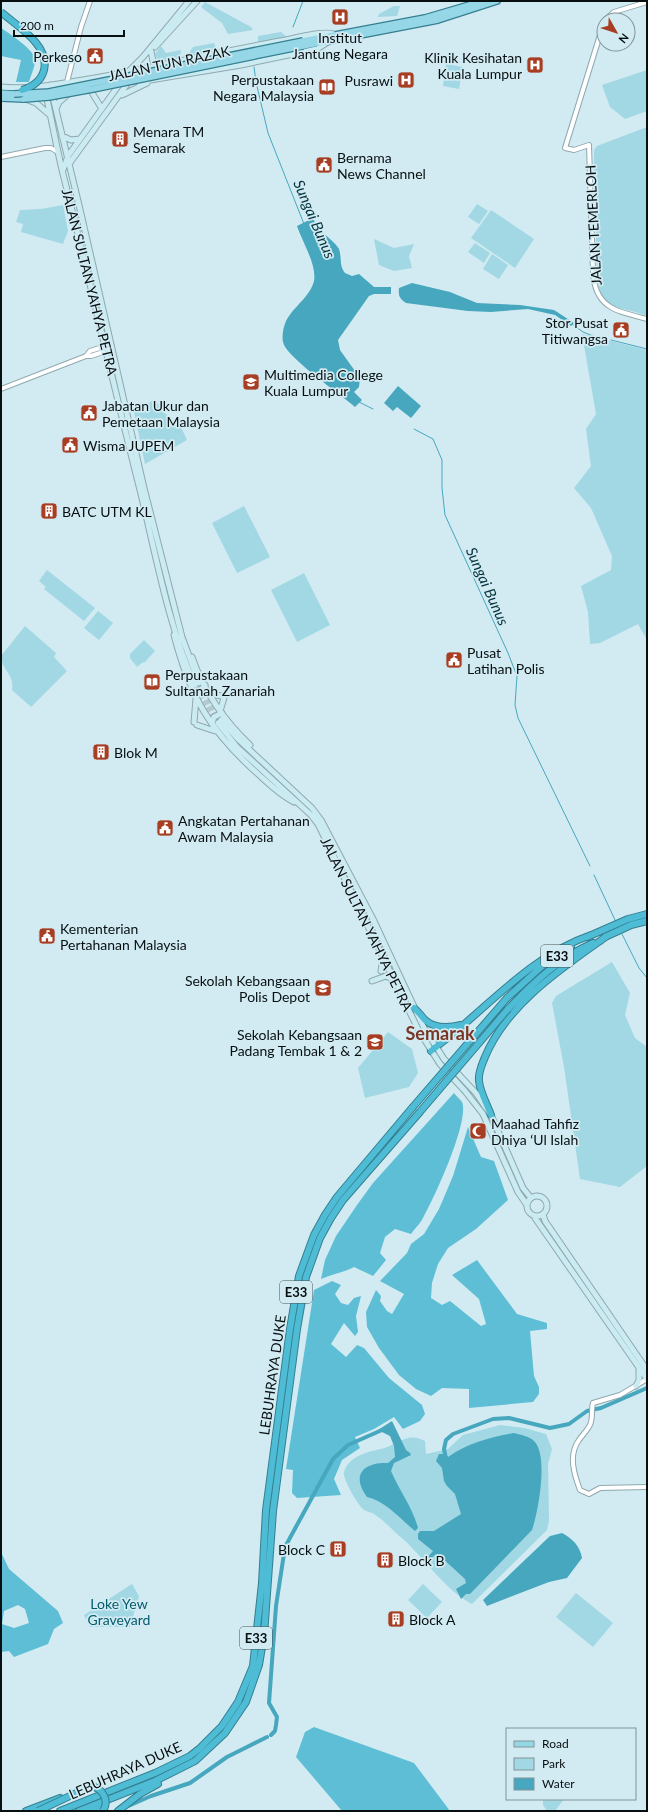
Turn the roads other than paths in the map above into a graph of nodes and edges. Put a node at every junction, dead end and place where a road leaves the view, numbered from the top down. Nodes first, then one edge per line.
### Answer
1 (90, 1) edge
2 (189, 1) edge
3 (197, 1) edge
4 (483, 1) edge
5 (497, 1) edge
6 (646, 2) edge
7 (1, 12) edge
8 (614, 12) edge
9 (173, 25) junction
10 (336, 35) junction
11 (328, 42) junction
12 (303, 44) junction
13 (596, 50) edge
14 (151, 51) junction
15 (190, 58) junction
16 (161, 65) junction
17 (137, 70) junction
18 (128, 72) junction
19 (188, 73) junction
20 (159, 79) junction
21 (67, 82) junction
22 (127, 84) junction
23 (44, 86) junction
24 (50, 86) junction
25 (118, 86) junction
26 (1, 87) edge
27 (91, 91) junction
28 (1, 93) edge
29 (14, 94) junction
30 (66, 96) junction
31 (53, 98) junction
32 (1, 99) edge
33 (47, 99) junction
34 (28, 100) junction
35 (117, 100) junction
36 (102, 109) junction
37 (55, 110) junction
38 (51, 117) junction
39 (62, 136) junction
40 (80, 139) junction
41 (56, 140) junction
42 (45, 148) junction
43 (59, 152) junction
44 (68, 156) junction
45 (1, 157) edge
46 (69, 164) junction
47 (63, 173) junction
48 (647, 319) edge
49 (109, 347) junction
50 (1, 389) edge
51 (169, 604) junction
52 (174, 605) junction
53 (205, 685) junction
54 (192, 690) junction
55 (209, 692) junction
56 (196, 699) junction
57 (221, 712) junction
58 (212, 723) junction
59 (218, 733) junction
60 (296, 794) junction
61 (298, 804) junction
62 (647, 914) edge
63 (647, 921) edge
64 (591, 935) junction
65 (607, 936) junction
66 (385, 943) junction
67 (383, 957) junction
68 (387, 964) junction
69 (397, 967) junction
70 (381, 970) dead end
71 (372, 981) dead end
72 (396, 982) junction
73 (414, 1008) junction
74 (467, 1022) junction
75 (433, 1049) junction
76 (491, 1115) junction
77 (531, 1198) junction
78 (528, 1205) junction
79 (543, 1214) junction
80 (535, 1216) junction
81 (643, 1366) edge
82 (647, 1370) edge
83 (646, 1378) edge
84 (636, 1386) junction
85 (647, 1487) edge
86 (270, 1511) junction
87 (195, 1761) junction
88 (124, 1793) junction
89 (72, 1794) junction
90 (26, 1811) edge
91 (38, 1811) edge
92 (60, 1811) edge
93 (79, 1811) edge
94 (91, 1811) edge
95 (103, 1811) edge
96 (118, 1811) edge

1 - 21 street
2 - 9 main road
3 - 9 main road
4 - 10 main road, JALAN TUN RAZAK
5 - 11 main road, JALAN TUN RAZAK
6 - 8 street
7 - 29 highway, bridge
9 - 14 main road
9 - 18 main road
10 - 12 main road, JALAN TUN RAZAK
10 - 15 main road, JALAN TUN RAZAK
11 - 12 main road, JALAN TUN RAZAK
11 - 19 main road, JALAN TUN RAZAK
12 - 29 main road, JALAN TUN RAZAK, bridge
12 - 32 main road, JALAN TUN RAZAK, bridge
13 - 48 street, JALAN TEMERLOH
14 - 16 main road
14 - 17 main road
15 - 16 main road, JALAN TUN RAZAK
15 - 19 main road
16 - 17 main road, JALAN TUN RAZAK
17 - 18 main road, JALAN TUN RAZAK
17 - 22 main road
18 - 21 main road, JALAN TUN RAZAK
18 - 25 main road
19 - 20 main road, JALAN TUN RAZAK
20 - 22 main road, JALAN TUN RAZAK
20 - 35 main road
21 - 24 main road, JALAN TUN RAZAK
22 - 25 main road, JALAN TUN RAZAK
22 - 35 main road
23 - 24 main road, JALAN TUN RAZAK
23 - 26 main road, JALAN TUN RAZAK
23 - 33 main road, JALAN SULTAN YAHYA PETRA
24 - 31 main road, JALAN SULTAN YAHYA PETRA
25 - 27 main road, JALAN TUN RAZAK
25 - 36 main road
27 - 30 main road, JALAN TUN RAZAK
27 - 36 main road
28 - 29 main road, JALAN TUN RAZAK
30 - 31 main road, JALAN TUN RAZAK
30 - 37 main road
31 - 33 main road, JALAN TUN RAZAK
31 - 37 main road, JALAN SULTAN YAHYA PETRA
32 - 34 main road, JALAN TUN RAZAK
33 - 34 main road, JALAN TUN RAZAK
33 - 38 main road, JALAN SULTAN YAHYA PETRA
34 - 38 main road
35 - 46 main road
36 - 40 main road
37 - 39 main road, JALAN SULTAN YAHYA PETRA
38 - 41 main road, JALAN SULTAN YAHYA PETRA
39 - 40 main road
39 - 44 main road, JALAN SULTAN YAHYA PETRA
40 - 44 main road
41 - 42 street
41 - 43 main road, JALAN SULTAN YAHYA PETRA
42 - 43 street
42 - 45 street
43 - 47 main road, JALAN SULTAN YAHYA PETRA
44 - 46 main road, JALAN SULTAN YAHYA PETRA
44 - 47 main road
46 - 49 main road, JALAN SULTAN YAHYA PETRA
47 - 49 main road, JALAN SULTAN YAHYA PETRA
49 - 50 street
49 - 51 main road, JALAN SULTAN YAHYA PETRA
49 - 52 main road, JALAN SULTAN YAHYA PETRA
51 - 52 main road, JALAN SULTAN YAHYA PETRA
51 - 54 main road
52 - 53 main road
53 - 54 main road
53 - 55 main road
54 - 56 main road
55 - 57 main road
55 - 57 main road
56 - 58 main road
56 - 59 main road
57 - 58 main road
57 - 60 main road
58 - 59 main road
59 - 61 main road
60 - 61 main road, JALAN SULTAN YAHYA PETRA
60 - 66 main road, JALAN SULTAN YAHYA PETRA
61 - 67 main road, JALAN SULTAN YAHYA PETRA
62 - 64 highway, LEBUHRAYA DUKE / E33
63 - 65 highway, LEBUHRAYA DUKE / E33
64 - 74 highway
64 - 86 highway, LEBUHRAYA DUKE / E33, bridge
65 - 76 highway
65 - 86 highway, LEBUHRAYA DUKE / E33, bridge
66 - 68 main road
66 - 69 main road, JALAN SULTAN YAHYA PETRA
67 - 68 main road, JALAN SULTAN YAHYA PETRA
67 - 70 main road
68 - 69 main road
68 - 72 main road, JALAN SULTAN YAHYA PETRA
69 - 73 main road, JALAN SULTAN YAHYA PETRA
71 - 72 main road
72 - 75 main road, JALAN SULTAN YAHYA PETRA
73 - 74 highway
73 - 75 main road, JALAN SULTAN YAHYA PETRA
74 - 75 highway
75 - 76 main road, JALAN SULTAN YAHYA PETRA
75 - 78 main road, JALAN SULTAN YAHYA PETRA
76 - 77 main road, JALAN SULTAN YAHYA PETRA
77 - 78 main road
77 - 79 main road, JALAN SULTAN YAHYA PETRA
78 - 80 main road, JALAN SULTAN YAHYA PETRA
79 - 80 main road
79 - 81 main road, JALAN SULTAN YAHYA PETRA
80 - 81 main road, JALAN SULTAN YAHYA PETRA
81 - 82 main road, JALAN SULTAN YAHYA PETRA
81 - 83 main road, JALAN SULTAN YAHYA PETRA
81 - 84 main road
83 - 84 street
84 - 85 street
86 - 87 highway, LEBUHRAYA DUKE / E33
86 - 92 highway, LEBUHRAYA DUKE / E33
87 - 88 highway, LEBUHRAYA DUKE / E33
87 - 96 highway
88 - 93 highway, LEBUHRAYA DUKE / E33
88 - 94 highway
89 - 90 highway, bridge
89 - 91 highway, bridge
89 - 95 highway, bridge

